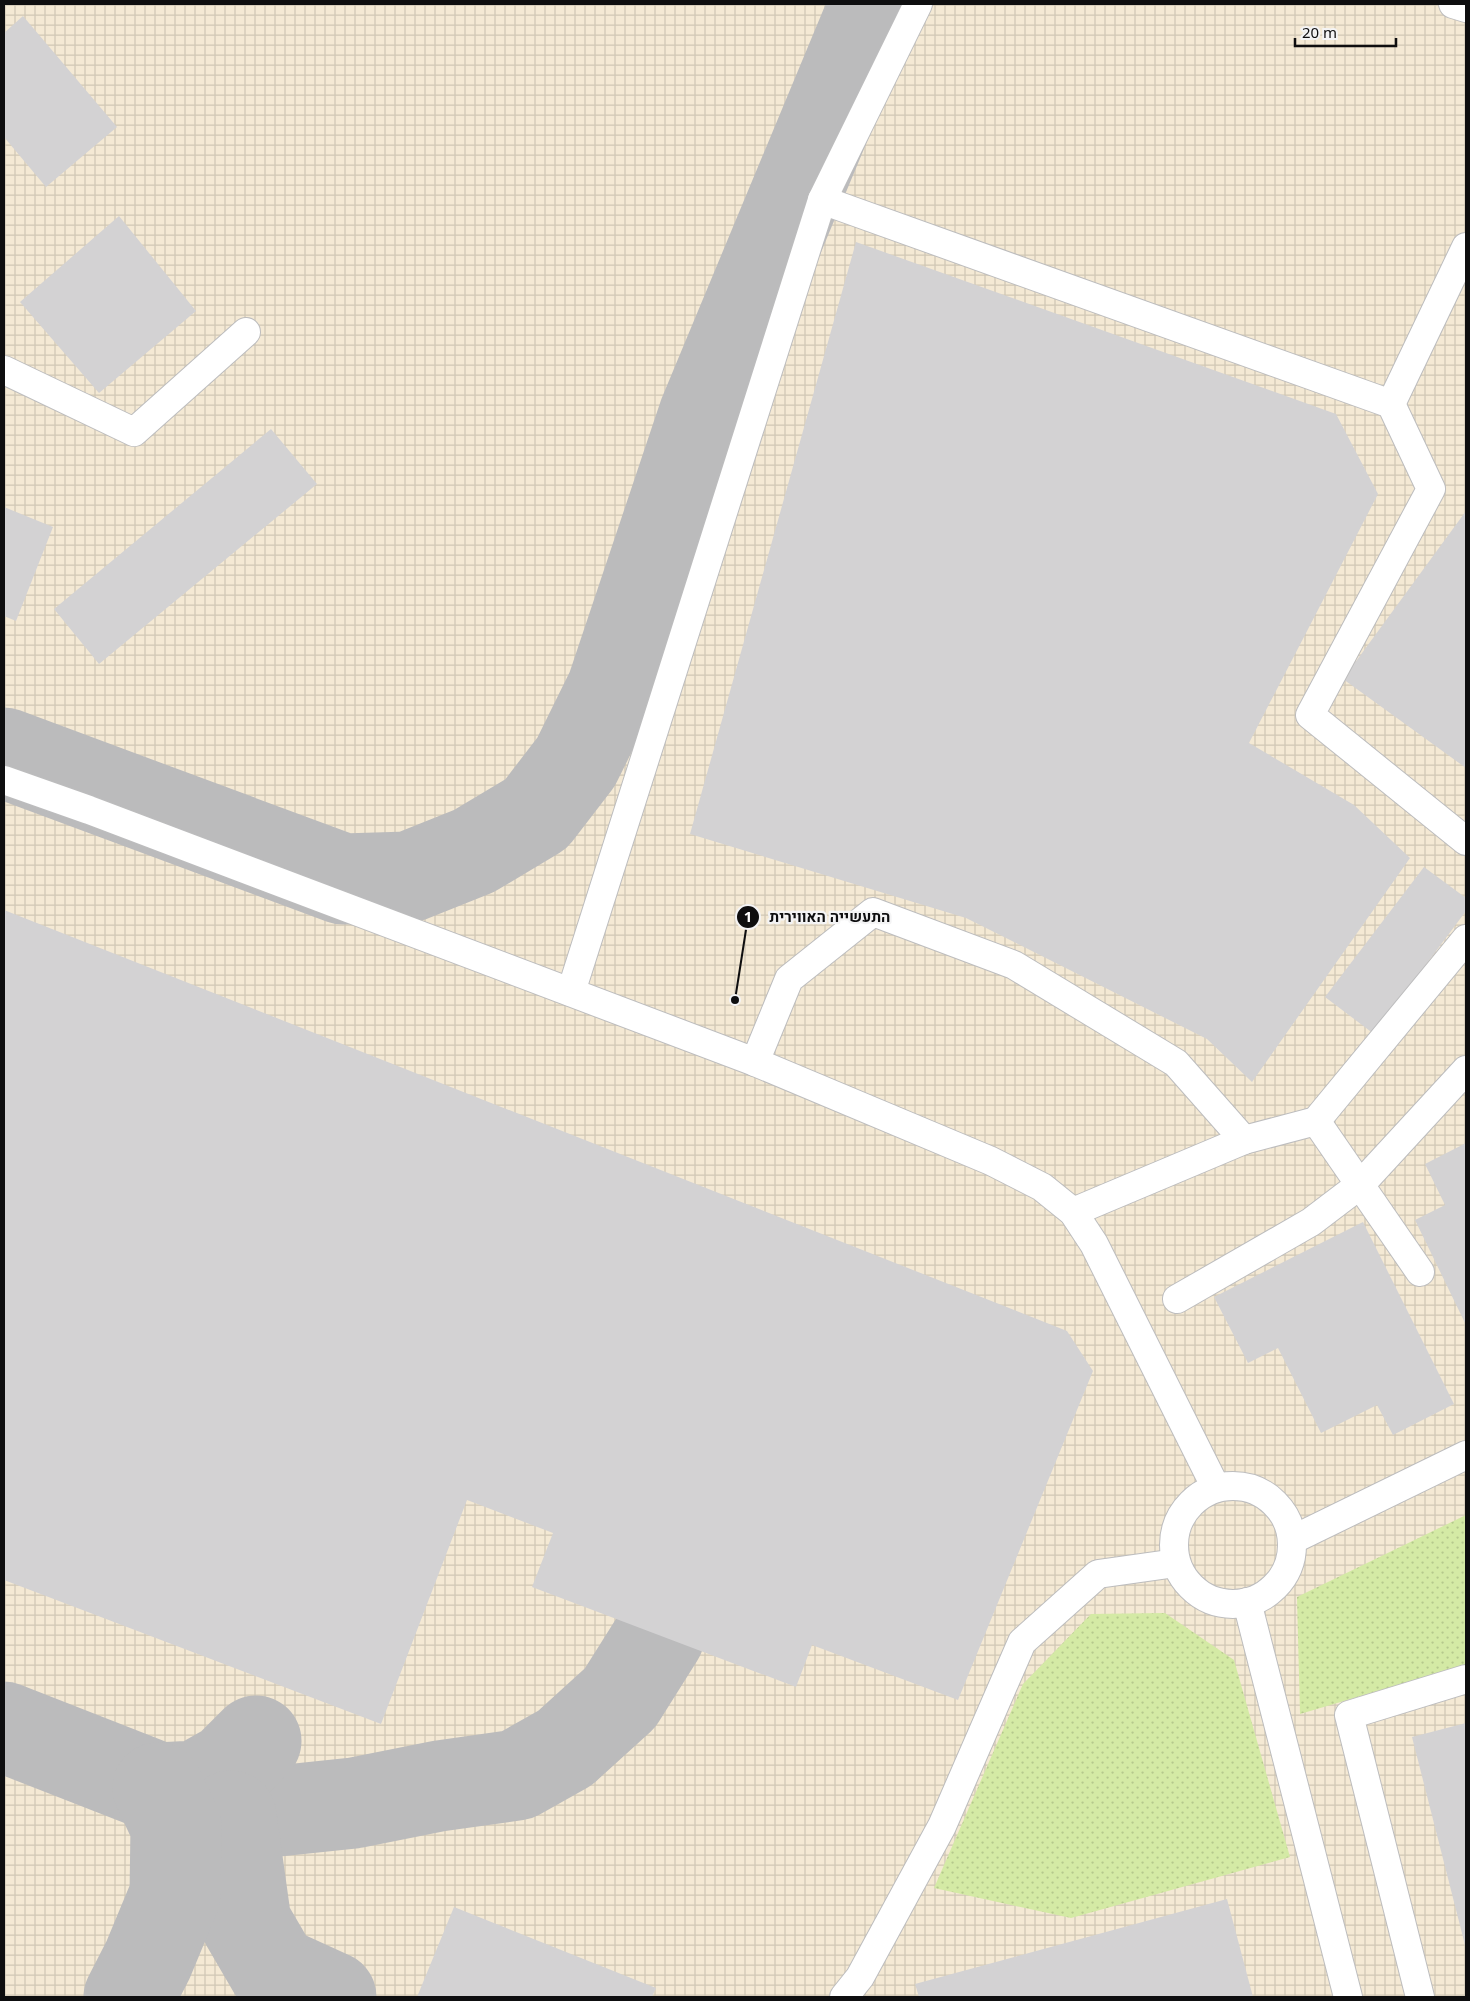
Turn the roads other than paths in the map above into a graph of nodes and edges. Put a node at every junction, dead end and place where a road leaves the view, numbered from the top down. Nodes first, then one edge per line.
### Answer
1 (918, 4) edge
2 (1453, 4) edge
3 (1466, 8) edge
4 (822, 200) junction
5 (1466, 247) edge
6 (246, 332) dead end
7 (4, 370) edge
8 (1391, 404) junction
9 (4, 780) edge
10 (1466, 841) edge
11 (1466, 940) edge
12 (571, 992) junction
13 (755, 1062) junction
14 (1466, 1070) edge
15 (1316, 1121) junction
16 (1244, 1140) junction
17 (1360, 1184) junction
18 (1073, 1212) junction
19 (1420, 1272) dead end
20 (1177, 1300) dead end
21 (1466, 1455) edge
22 (1216, 1488) junction
23 (1292, 1540) junction
24 (1176, 1563) junction
25 (1247, 1602) junction
26 (1466, 1679) edge
27 (844, 1997) edge
28 (1348, 1997) edge
29 (1420, 1997) edge

1 - 4 lane
2 - 3 lane
4 - 8 lane
4 - 12 lane
5 - 8 lane
6 - 7 lane
8 - 10 lane
9 - 12 lane
11 - 15 lane
12 - 13 lane
13 - 16 lane
13 - 18 lane
14 - 17 lane
15 - 16 lane
15 - 17 lane
16 - 18 lane
17 - 19 lane
17 - 20 lane
18 - 22 lane
21 - 23 lane
22 - 23 lane
22 - 24 lane
23 - 25 lane
24 - 25 lane
24 - 27 lane
25 - 28 lane
26 - 29 lane

